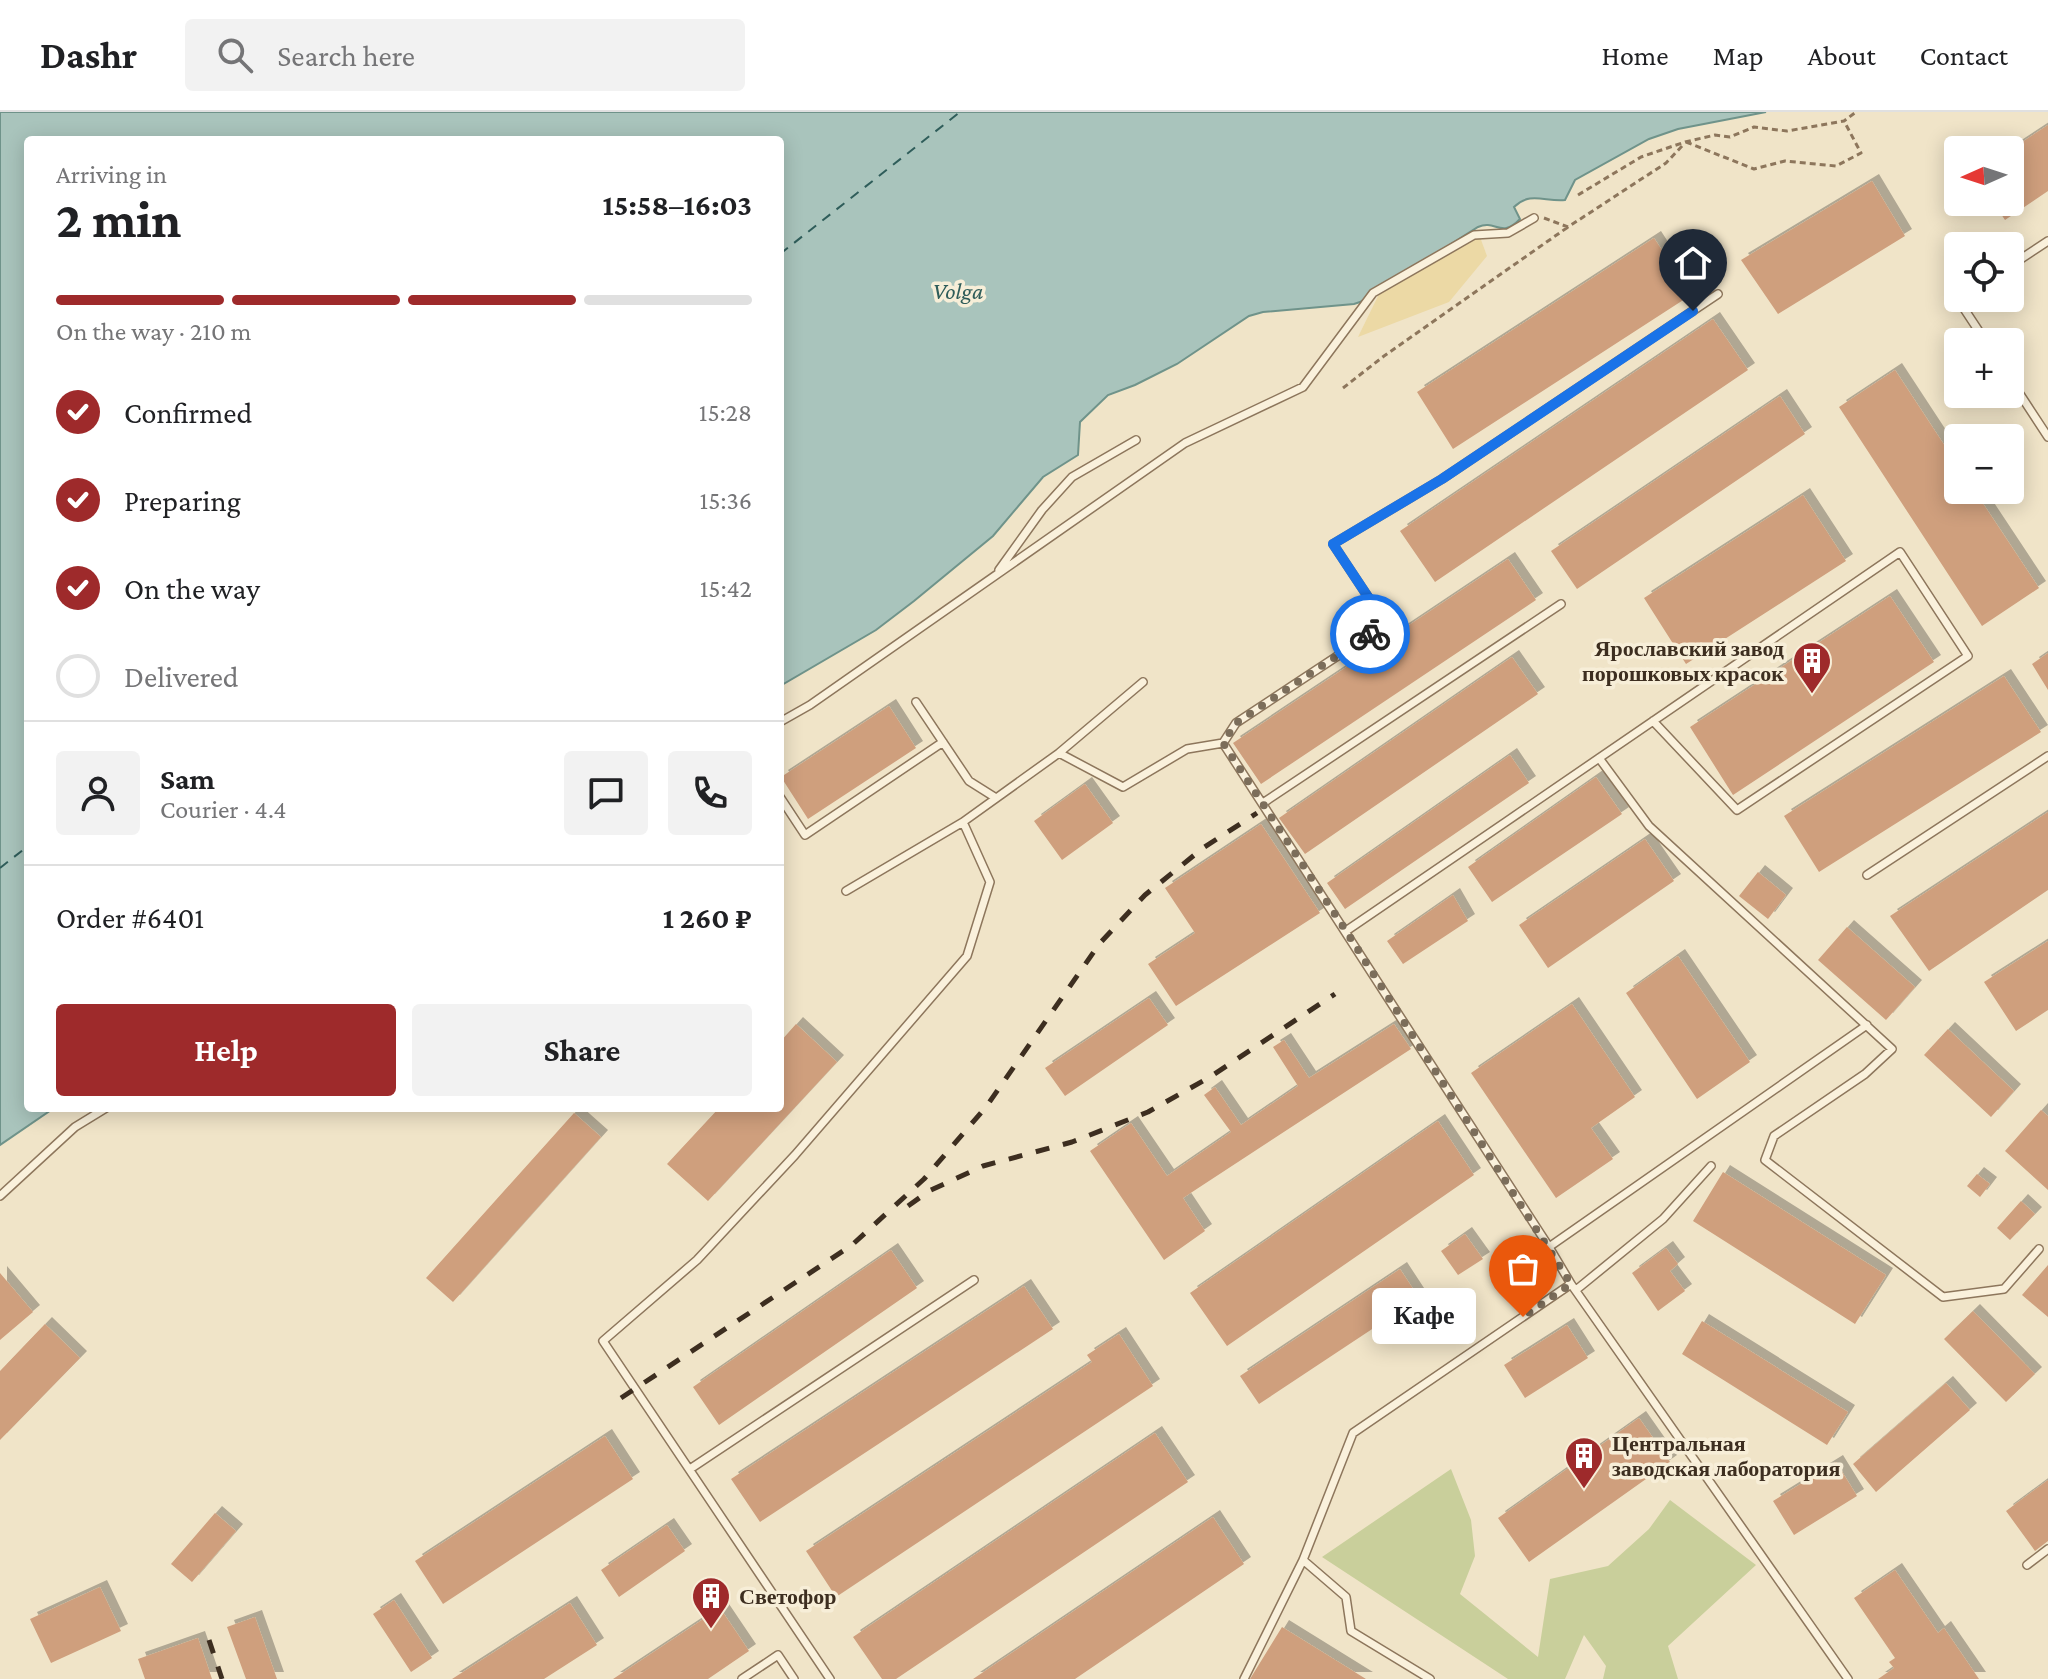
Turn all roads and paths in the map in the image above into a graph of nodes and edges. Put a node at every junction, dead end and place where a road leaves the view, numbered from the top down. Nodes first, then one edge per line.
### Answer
1 (1856, 112) edge
2 (1844, 121) junction
3 (1685, 142) junction
4 (1578, 195) dead end
5 (1534, 218) joint
6 (1568, 227) junction
7 (2048, 241) edge
8 (2024, 257) edge
9 (1718, 294) dead end
10 (1343, 388) dead end
11 (2024, 400) edge
12 (2048, 437) edge
13 (1136, 440) dead end
14 (995, 575) junction
15 (1561, 604) dead end
16 (1143, 682) dead end
17 (916, 702) dead end
18 (784, 720) edge
19 (1653, 721) junction
20 (943, 742) junction
21 (1223, 743) junction
22 (1059, 753) junction
23 (2048, 756) edge
24 (1599, 758) junction
25 (996, 798) junction
26 (784, 803) edge
27 (1263, 803) junction
28 (963, 822) junction
29 (1867, 875) dead end
30 (846, 891) dead end
31 (1346, 931) junction
32 (1867, 1025) junction
33 (99, 1112) edge
34 (1711, 1166) dead end
35 (0, 1196) edge
36 (1549, 1247) junction
37 (2039, 1249) dead end
38 (974, 1280) dead end
39 (1574, 1287) junction
40 (690, 1469) junction
41 (2048, 1549) edge
42 (1303, 1560) junction
43 (2027, 1565) dead end
44 (742, 1679) edge
45 (794, 1679) edge
46 (830, 1679) edge
47 (1244, 1679) edge
48 (1430, 1679) edge
49 (1848, 1679) edge

1 - 2 path
2 - 3 path
2 - 3 path
3 - 4 path
3 - 6 path
5 - 6 path
5 - 14 lane
6 - 10 path
7 - 8 lane
9 - 21 lane
11 - 12 lane
13 - 14 lane
14 - 18 lane
15 - 27 lane
16 - 22 lane
17 - 20 lane
19 - 19 lane
19 - 24 lane
20 - 25 lane
20 - 26 lane
21 - 22 lane
21 - 27 lane
22 - 25 lane
23 - 29 lane
24 - 31 lane
24 - 32 lane
25 - 28 lane
27 - 31 lane
28 - 30 lane
28 - 40 lane
31 - 36 lane
32 - 36 lane
32 - 37 lane
33 - 35 lane
34 - 39 lane
36 - 39 lane
38 - 40 lane
39 - 42 lane
39 - 49 lane
40 - 46 lane
41 - 43 lane
42 - 47 lane
42 - 48 lane
44 - 45 lane

